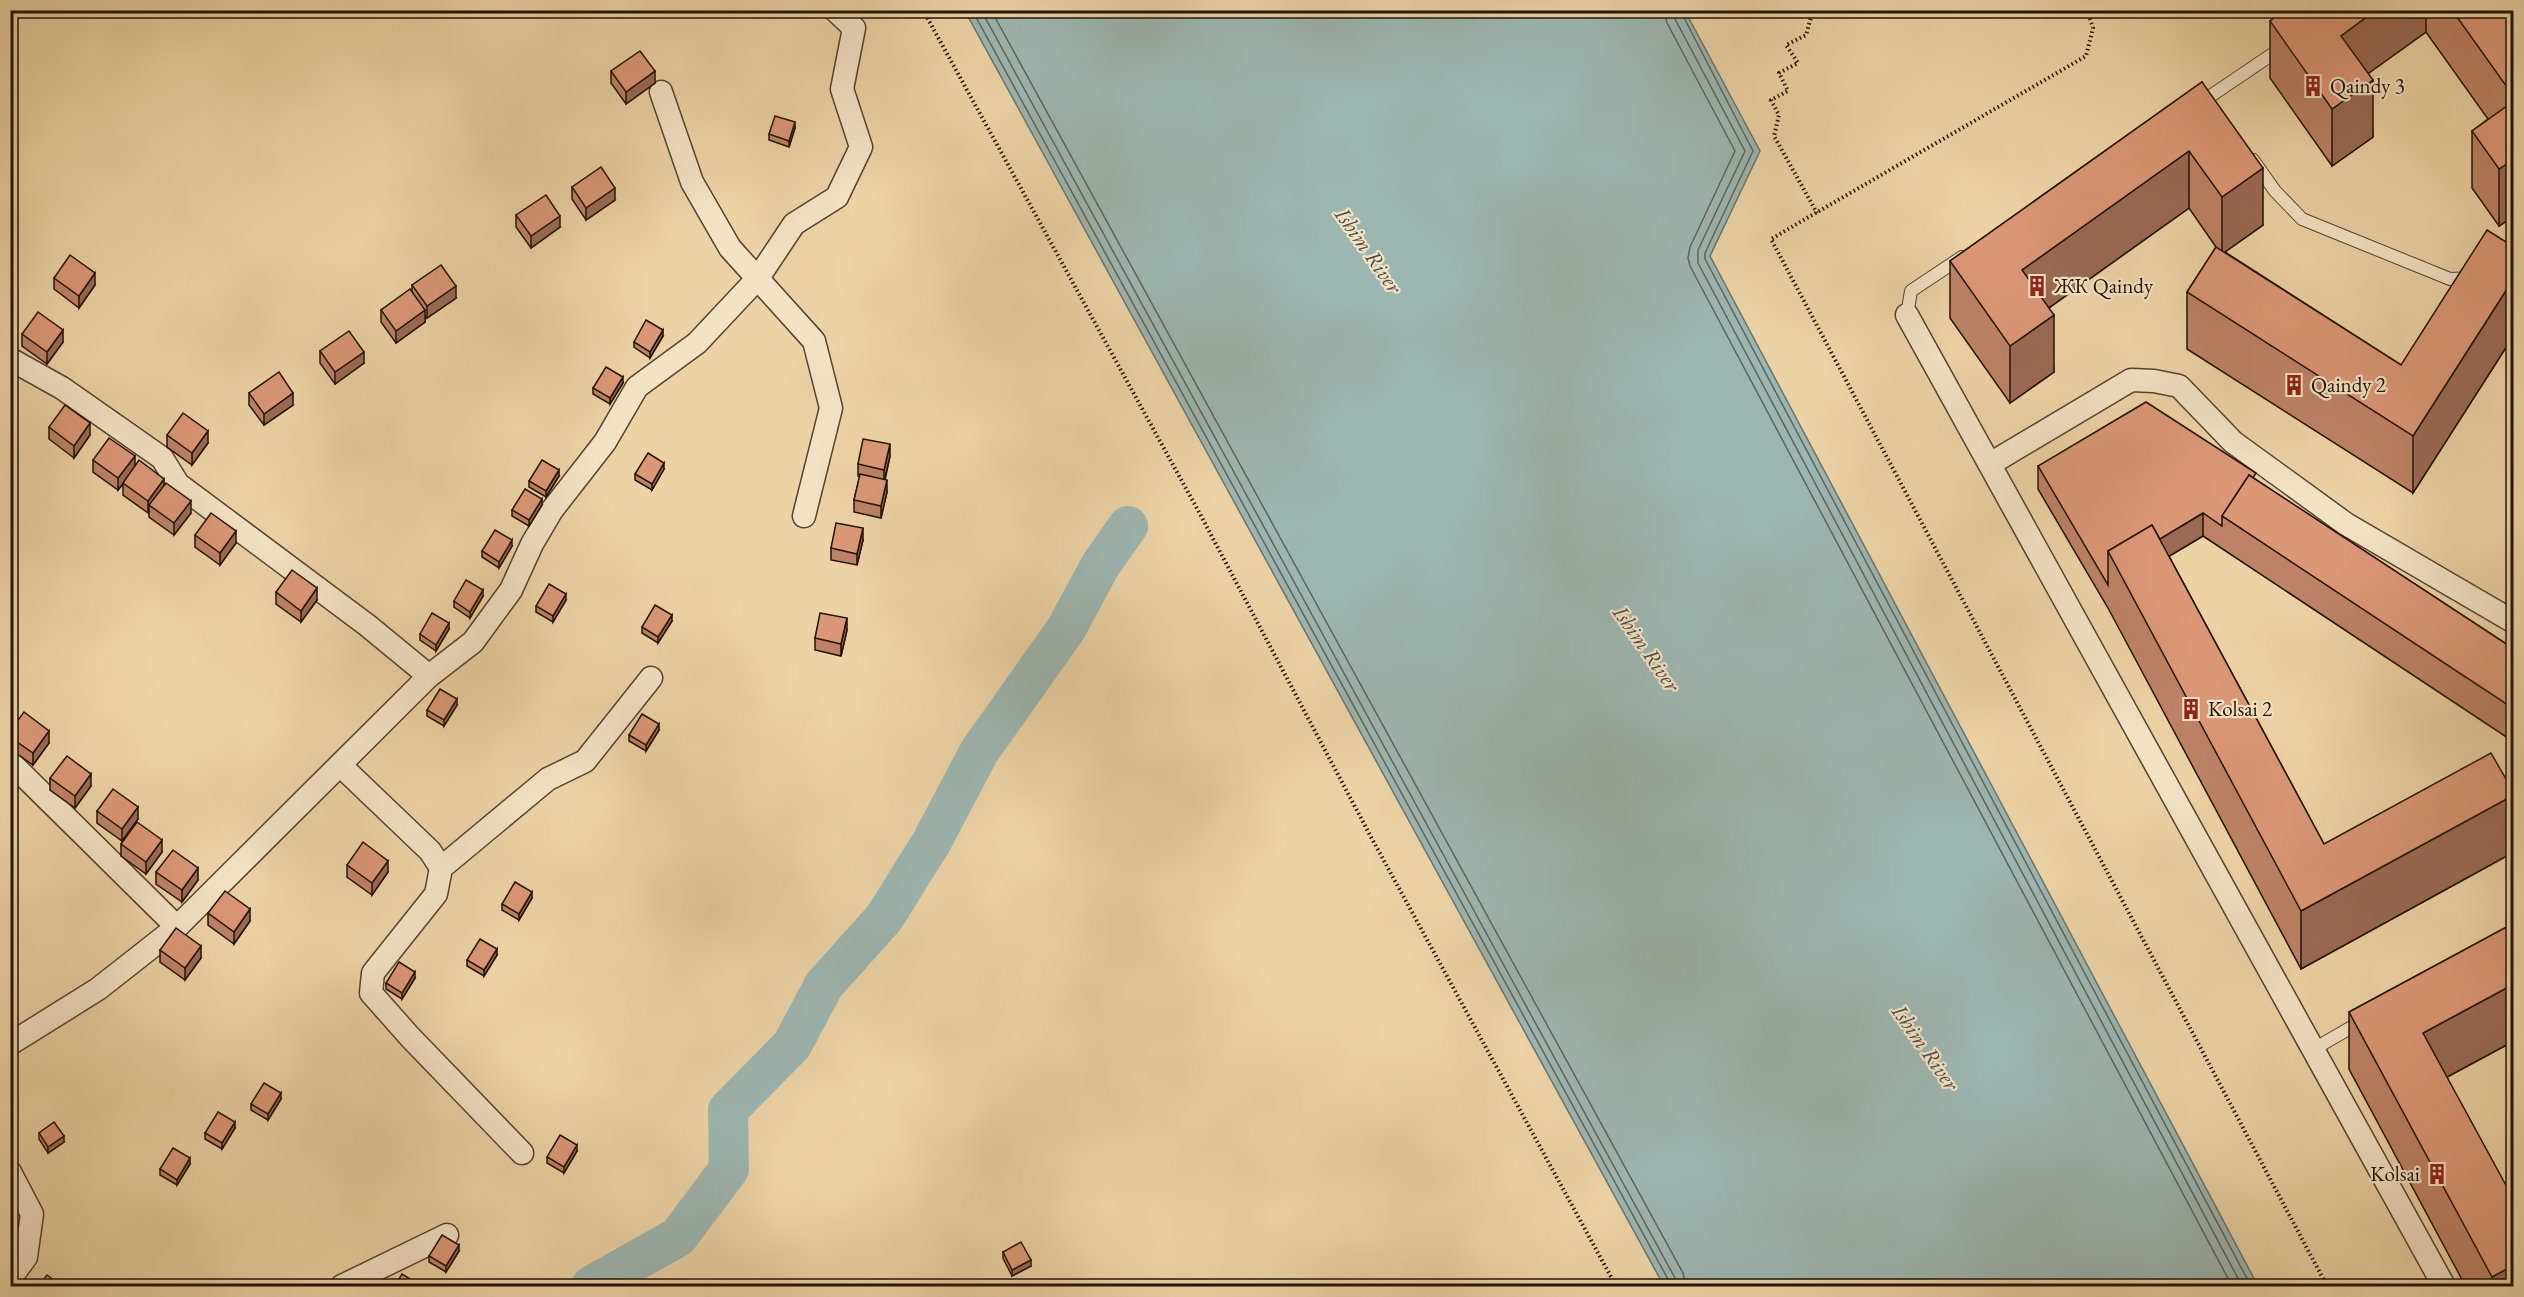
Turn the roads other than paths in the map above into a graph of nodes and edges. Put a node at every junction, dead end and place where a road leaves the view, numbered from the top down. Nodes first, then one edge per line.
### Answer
1 (835, 10) edge
2 (2297, 37) edge
3 (661, 92) dead end
4 (2208, 102) edge
5 (2249, 153) edge
6 (1971, 252) edge
7 (758, 278) junction
8 (2482, 278) edge
9 (1907, 315) joint
10 (10, 359) edge
11 (1990, 464) junction
12 (804, 516) dead end
13 (2514, 622) edge
14 (429, 676) junction
15 (651, 678) dead end
16 (10, 762) edge
17 (340, 765) junction
18 (441, 868) junction
19 (177, 927) junction
20 (2374, 1014) edge
21 (10, 1044) edge
22 (2314, 1049) junction
23 (522, 1153) dead end
24 (10, 1172) edge
25 (447, 1234) dead end
26 (10, 1278) edge
27 (342, 1287) edge
28 (2444, 1287) edge

1 - 7 street
2 - 4 lane
3 - 7 street
5 - 8 lane
6 - 9 lane
7 - 12 street
7 - 14 street
9 - 11 street
10 - 14 street
11 - 13 street
11 - 22 street
14 - 17 street
15 - 18 street
16 - 19 street
17 - 18 street
17 - 19 street
18 - 23 street
19 - 21 street
20 - 22 lane
22 - 28 street
24 - 26 street
25 - 27 street

